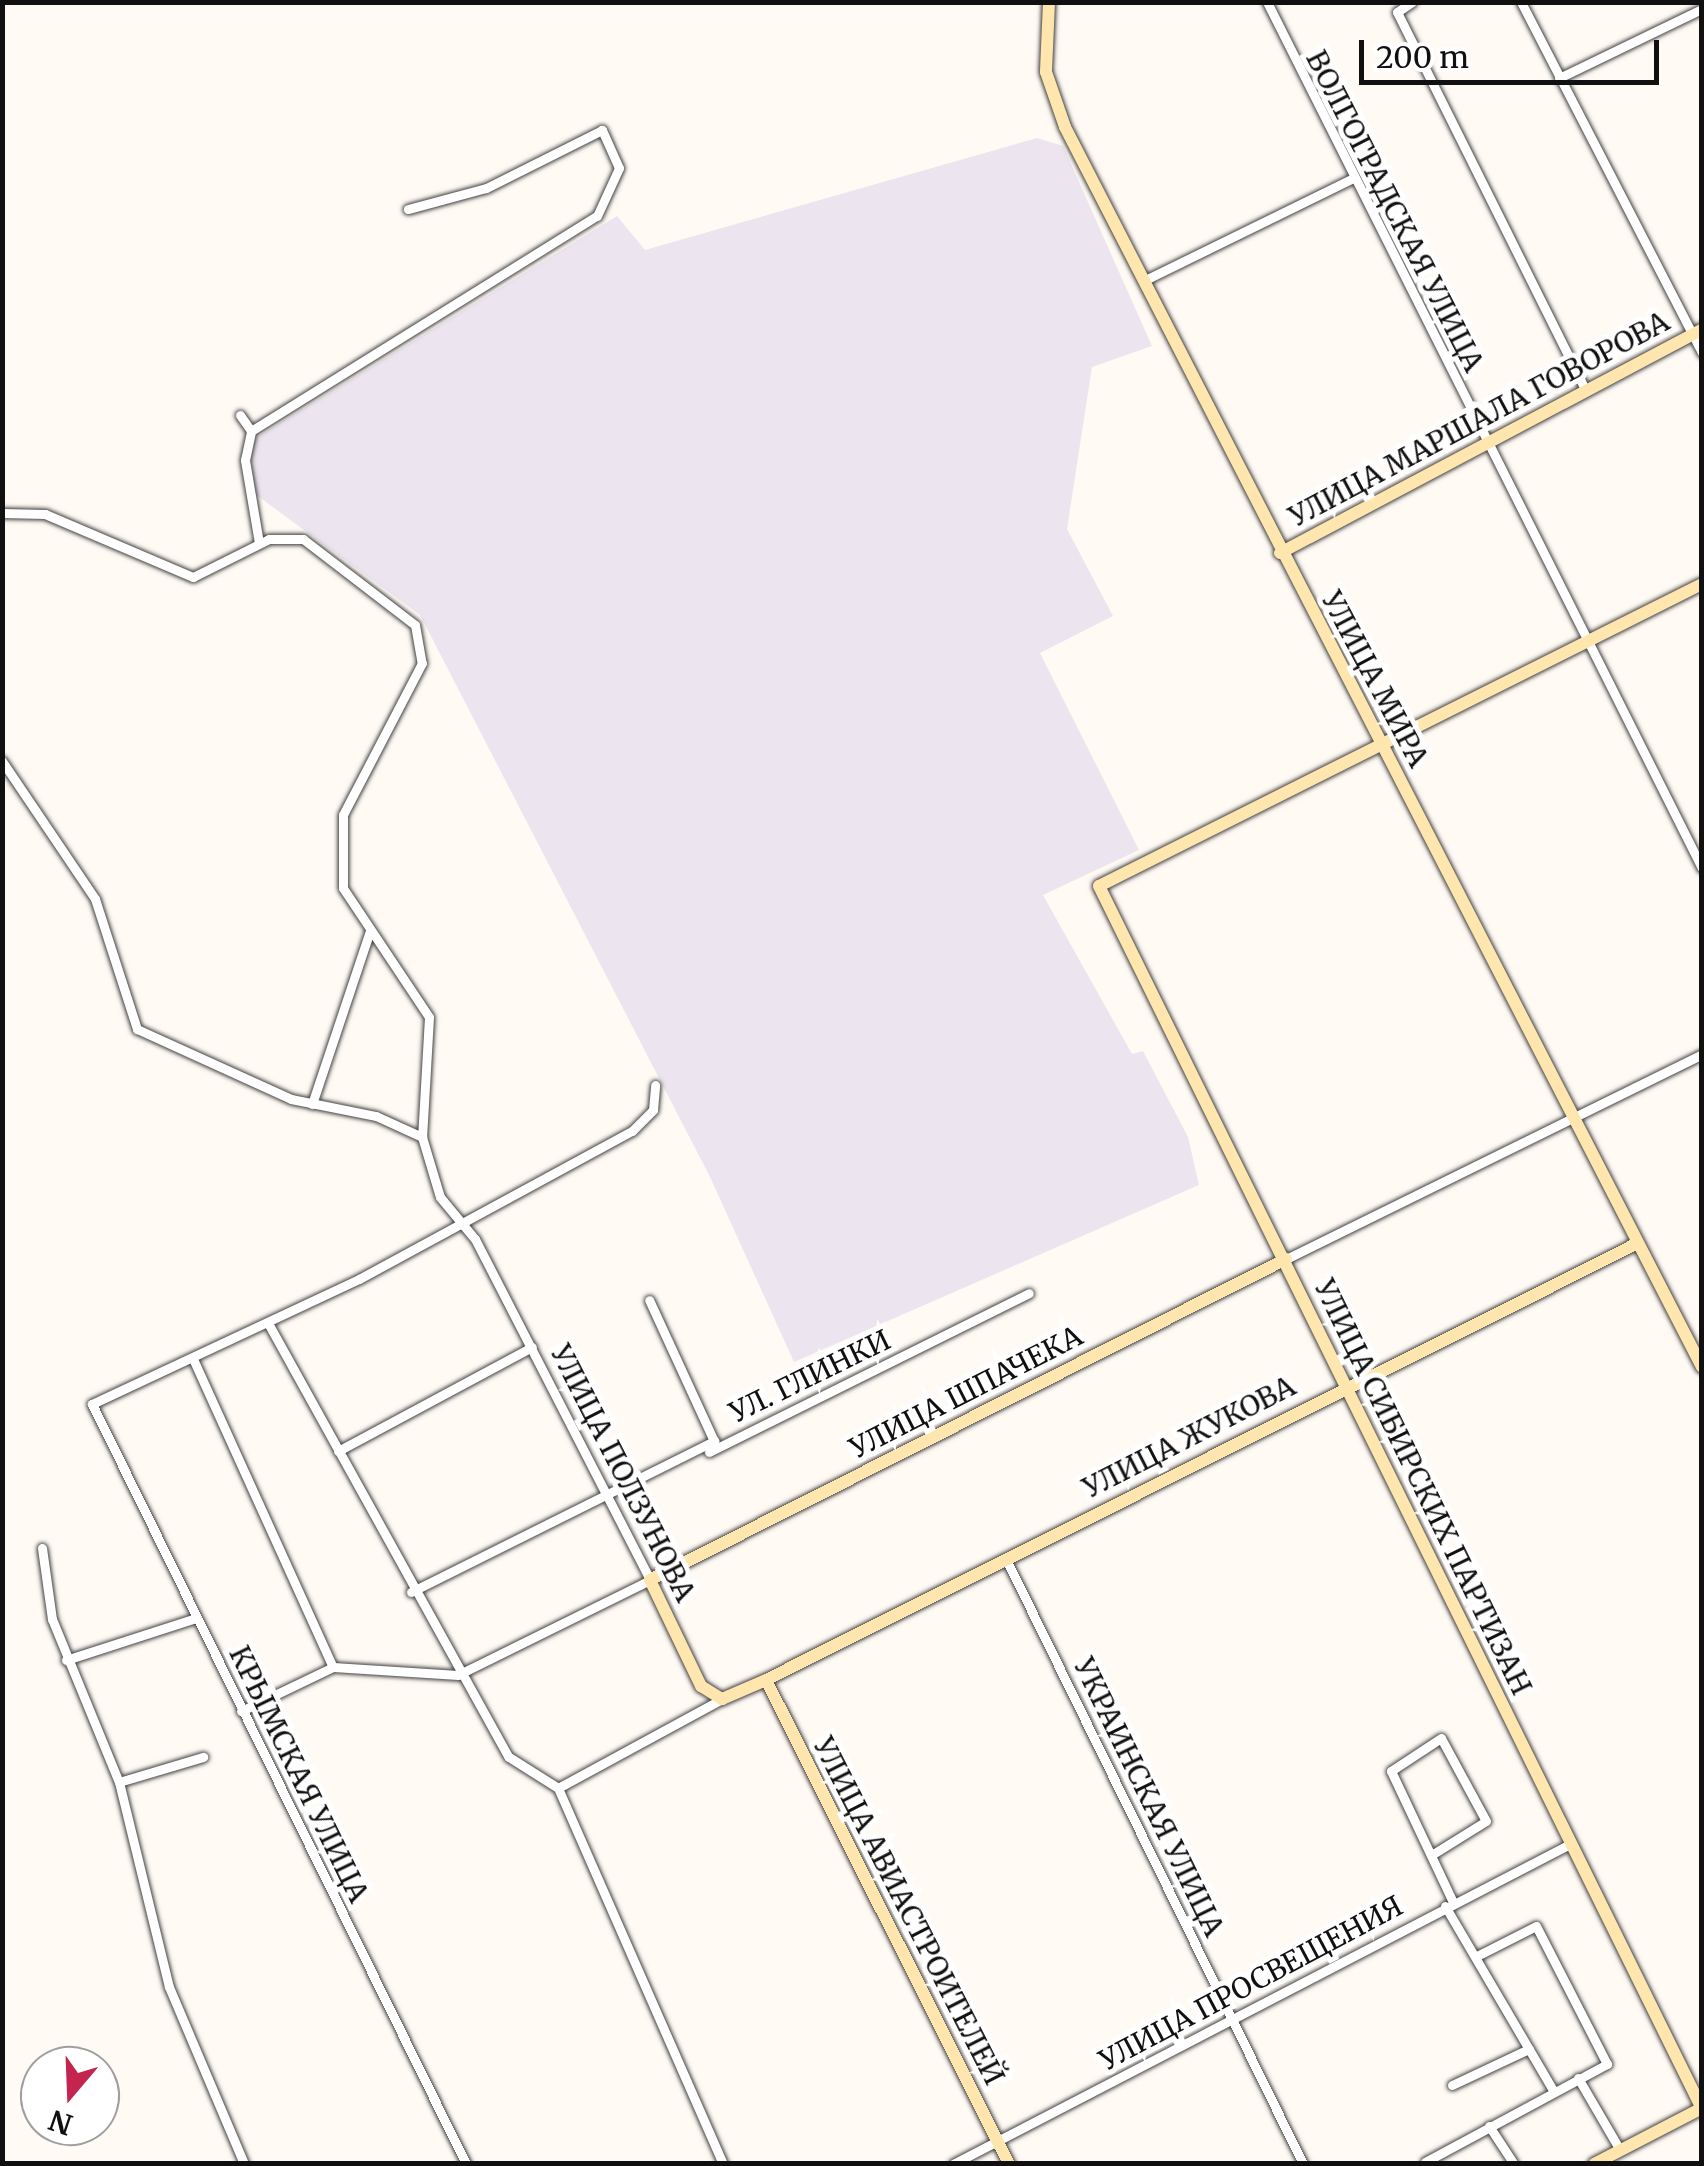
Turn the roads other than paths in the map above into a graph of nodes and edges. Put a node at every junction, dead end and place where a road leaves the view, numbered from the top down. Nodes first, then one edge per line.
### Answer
1 (1049, 2) edge
2 (1267, 2) edge
3 (1412, 2) edge
4 (1521, 2) edge
5 (1702, 8) edge
6 (1559, 78) junction
7 (1351, 179) junction
8 (408, 209) dead end
9 (1142, 281) junction
10 (1697, 332) edge
11 (1702, 353) edge
12 (1585, 389) junction
13 (240, 415) dead end
14 (250, 431) junction
15 (1485, 440) junction
16 (2, 514) edge
17 (259, 543) junction
18 (1280, 553) junction
19 (1702, 584) edge
20 (1584, 642) junction
21 (1382, 744) junction
22 (2, 762) edge
23 (16, 781) junction
24 (2, 783) edge
25 (1702, 868) edge
26 (370, 931) junction
27 (1702, 1054) edge
28 (655, 1085) dead end
29 (312, 1104) junction
30 (1572, 1113) junction
31 (422, 1137) junction
32 (461, 1223) junction
33 (1638, 1243) junction
34 (1286, 1260) junction
35 (1028, 1293) dead end
36 (649, 1300) dead end
37 (268, 1323) junction
38 (532, 1347) junction
39 (194, 1361) junction
40 (1702, 1367) edge
41 (1344, 1386) junction
42 (338, 1451) junction
43 (612, 1500) junction
44 (42, 1548) dead end
45 (1006, 1559) junction
46 (650, 1580) junction
47 (412, 1592) junction
48 (196, 1618) junction
49 (66, 1660) junction
50 (333, 1667) junction
51 (458, 1674) junction
52 (766, 1680) junction
53 (722, 1699) junction
54 (241, 1710) junction
55 (204, 1757) dead end
56 (119, 1782) junction
57 (558, 1788) junction
58 (1570, 1844) junction
59 (1432, 1854) junction
60 (1449, 1904) junction
61 (1475, 1957) junction
62 (1232, 2019) junction
63 (1529, 2048) junction
64 (1578, 2078) junction
65 (1452, 2085) dead end
66 (1553, 2090) junction
67 (1701, 2109) edge
68 (1489, 2126) junction
69 (998, 2142) junction
70 (1620, 2150) junction
71 (1425, 2162) edge
72 (244, 2164) edge
73 (466, 2164) edge
74 (723, 2164) edge
75 (954, 2164) edge
76 (1008, 2164) edge
77 (1304, 2164) edge
78 (1514, 2164) edge
79 (1594, 2164) edge

1 - 9 street, УЛИЦА МИРА
2 - 7 street, ВОЛГОГРАДСКАЯ УЛИЦА
3 - 12 street
4 - 6 street
5 - 6 street
6 - 10 street
7 - 9 street
7 - 15 street, ВОЛГОГРАДСКАЯ УЛИЦА
8 - 14 street
9 - 18 street, УЛИЦА МИРА
10 - 11 street
10 - 12 street, УЛИЦА МАРШАЛА ГОВОРОВА
12 - 15 street, УЛИЦА МАРШАЛА ГОВОРОВА
13 - 14 street
14 - 17 street
15 - 18 street, УЛИЦА МАРШАЛА ГОВОРОВА
15 - 20 street, ВОЛГОГРАДСКАЯ УЛИЦА
16 - 17 street
17 - 26 street
18 - 21 street, УЛИЦА МИРА
19 - 20 street
20 - 21 street
20 - 25 street, ВОЛГОГРАДСКАЯ УЛИЦА
21 - 30 street, УЛИЦА МИРА
21 - 34 street, УЛИЦА СИБИРСКИХ ПАРТИЗАН
22 - 23 street
23 - 24 street
23 - 29 street
26 - 29 street
26 - 31 street
27 - 30 street, УЛИЦА ШПАЧЕКА
28 - 32 street
29 - 31 street
30 - 33 street, УЛИЦА МИРА
30 - 34 street, УЛИЦА ШПАЧЕКА
31 - 32 street, УЛИЦА ПОЛЗУНОВА
32 - 37 street
32 - 38 street, УЛИЦА ПОЛЗУНОВА
33 - 40 street, УЛИЦА МИРА
33 - 41 street, УЛИЦА ЖУКОВА
34 - 41 street, УЛИЦА СИБИРСКИХ ПАРТИЗАН
34 - 46 street, УЛИЦА ШПАЧЕКА
35 - 43 street, УЛ. ГЛИНКИ
36 - 43 street
37 - 39 street
37 - 42 street
38 - 42 street
38 - 43 street, УЛИЦА ПОЛЗУНОВА
39 - 48 street, КРЫМСКАЯ УЛИЦА
39 - 50 street
41 - 45 street, УЛИЦА ЖУКОВА
41 - 58 street, УЛИЦА СИБИРСКИХ ПАРТИЗАН
42 - 47 street
43 - 46 street, УЛИЦА ПОЛЗУНОВА
43 - 47 street
44 - 49 street
45 - 52 street, УЛИЦА ЖУКОВА
45 - 62 street, УКРАИНСКАЯ УЛИЦА
46 - 51 street, УЛИЦА ШПАЧЕКА
46 - 53 street, УЛИЦА ПОЛЗУНОВА
47 - 51 street
48 - 49 street
48 - 54 street, КРЫМСКАЯ УЛИЦА
49 - 56 street
50 - 51 street, УЛИЦА ШПАЧЕКА
50 - 54 street, УЛИЦА ШПАЧЕКА
51 - 57 street
52 - 53 street
52 - 69 street, УЛИЦА АВИАСТРОИТЕЛЕЙ
53 - 57 street
54 - 73 street, КРЫМСКАЯ УЛИЦА
55 - 56 street
56 - 72 street
57 - 74 street
58 - 60 street, УЛИЦА ПРОСВЕЩЕНИЯ
58 - 67 street, УЛИЦА СИБИРСКИХ ПАРТИЗАН
59 - 59 street
59 - 60 street
60 - 61 street
60 - 62 street, УЛИЦА ПРОСВЕЩЕНИЯ
61 - 63 street
61 - 64 street
62 - 69 street, УЛИЦА ПРОСВЕЩЕНИЯ
62 - 77 street, УКРАИНСКАЯ УЛИЦА
63 - 65 street
63 - 66 street
64 - 66 street
64 - 70 street
66 - 68 street
67 - 70 street
68 - 71 street
68 - 78 street
69 - 75 street, УЛИЦА ПРОСВЕЩЕНИЯ
69 - 76 street, УЛИЦА АВИАСТРОИТЕЛЕЙ
70 - 79 street

